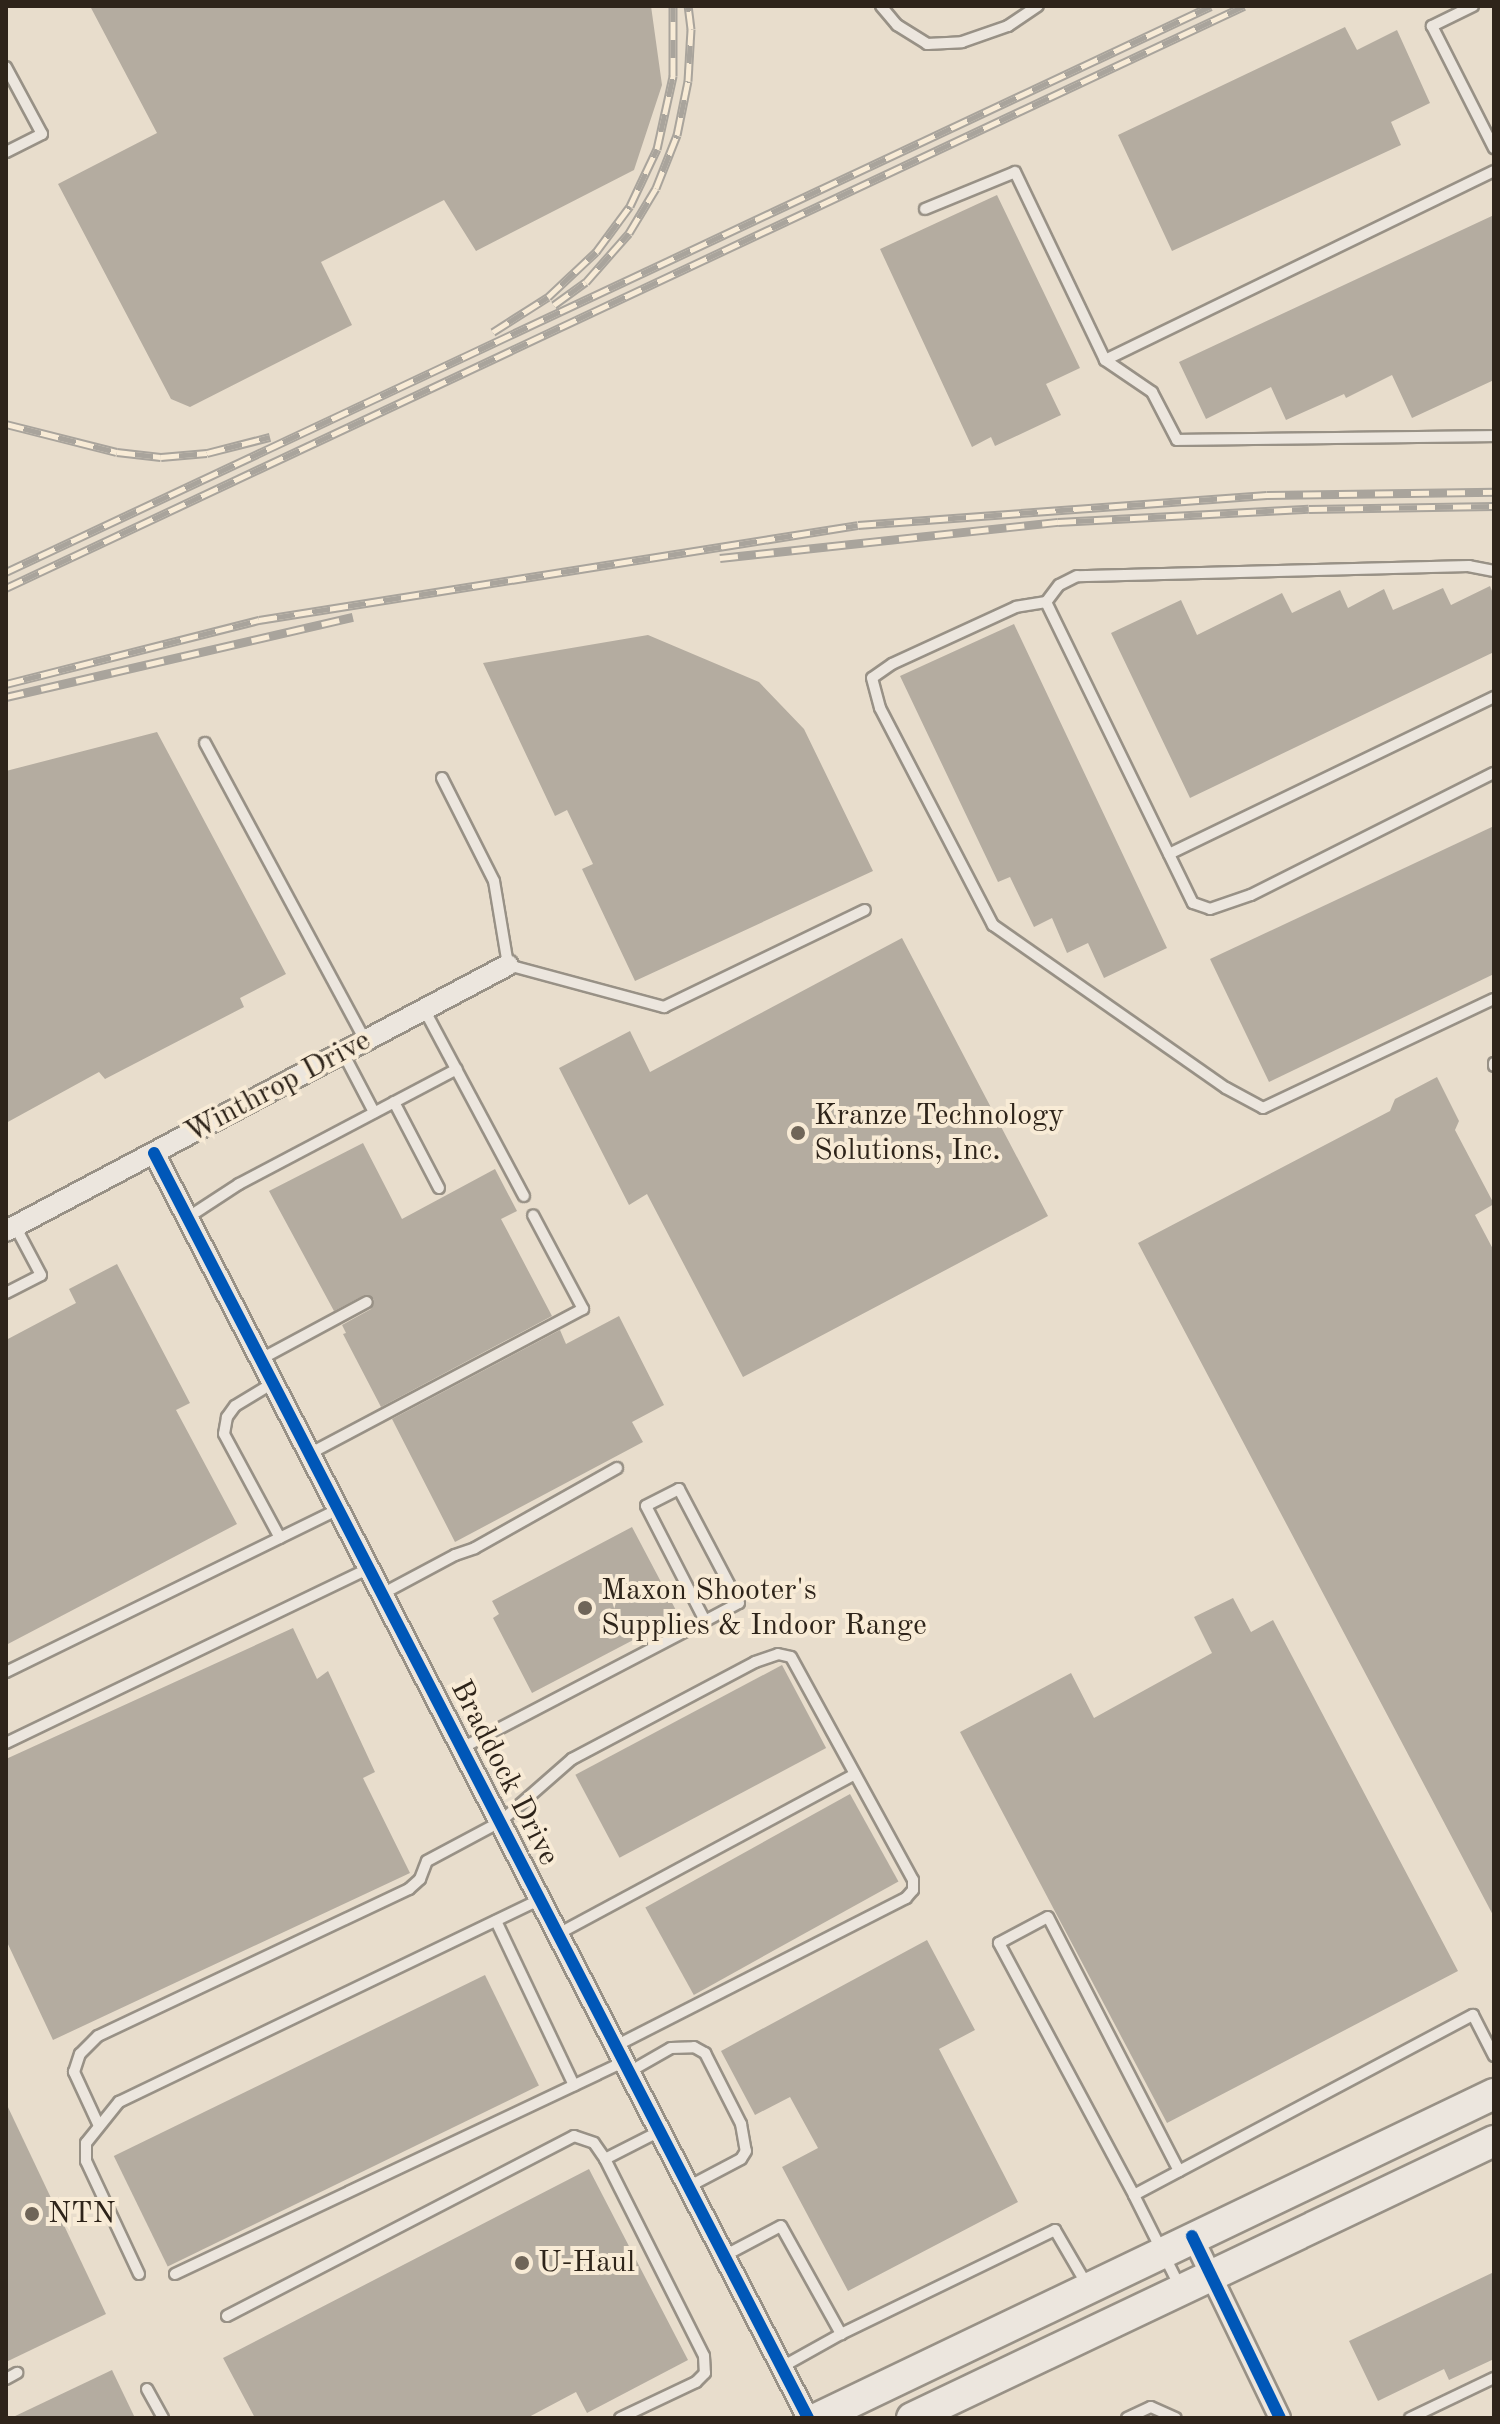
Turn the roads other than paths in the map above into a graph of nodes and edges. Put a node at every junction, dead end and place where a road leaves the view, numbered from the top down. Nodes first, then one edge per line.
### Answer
1 (881, 6) edge
2 (1038, 6) edge
3 (1473, 6) edge
4 (6, 67) edge
5 (1494, 148) edge
6 (6, 152) edge
7 (1494, 171) edge
8 (925, 209) dead end
9 (1105, 360) junction
10 (1494, 436) edge
11 (1494, 571) edge
12 (1046, 602) junction
13 (1494, 697) edge
14 (205, 743) dead end
15 (1494, 773) edge
16 (442, 778) dead end
17 (1169, 854) junction
18 (865, 910) dead end
19 (508, 965) junction
20 (1494, 999) edge
21 (424, 1009) junction
22 (365, 1040) junction
23 (343, 1053) junction
24 (457, 1069) junction
25 (394, 1102) junction
26 (374, 1112) junction
27 (154, 1153) junction
28 (439, 1188) dead end
29 (524, 1196) dead end
30 (533, 1215) dead end
31 (187, 1218) junction
32 (11, 1229) edge
33 (6, 1293) edge
34 (367, 1302) dead end
35 (261, 1359) junction
36 (273, 1383) junction
37 (309, 1454) junction
38 (617, 1468) dead end
39 (338, 1509) junction
40 (280, 1538) junction
41 (369, 1568) junction
42 (382, 1594) junction
43 (705, 1621) junction
44 (6, 1672) edge
45 (6, 1743) edge
46 (462, 1748) junction
47 (855, 1774) junction
48 (500, 1822) junction
49 (540, 1899) junction
50 (496, 1921) junction
51 (558, 1934) junction
52 (1494, 2056) edge
53 (623, 2060) junction
54 (574, 2085) junction
55 (1494, 2094) edge
56 (99, 2126) junction
57 (660, 2131) junction
58 (1494, 2141) edge
59 (605, 2159) junction
60 (1179, 2171) junction
61 (688, 2187) junction
62 (1134, 2195) junction
63 (1192, 2236) junction
64 (1162, 2252) junction
65 (724, 2256) junction
66 (139, 2274) dead end
67 (175, 2274) dead end
68 (1211, 2275) junction
69 (1088, 2287) junction
70 (1181, 2289) junction
71 (227, 2316) dead end
72 (841, 2334) junction
73 (782, 2367) junction
74 (17, 2373) dead end
75 (1494, 2378) edge
76 (6, 2379) edge
77 (147, 2389) dead end
78 (163, 2418) edge
79 (620, 2418) edge
80 (808, 2418) edge
81 (818, 2418) edge
82 (912, 2418) edge
83 (1127, 2418) edge
84 (1176, 2418) edge
85 (1280, 2418) edge
86 (1410, 2418) edge

1 - 2 lane
3 - 5 lane
4 - 6 lane
7 - 9 lane
8 - 9 lane
9 - 10 lane
11 - 12 lane
12 - 17 lane
12 - 20 lane
13 - 17 lane
14 - 22 lane
15 - 17 lane
16 - 19 lane
18 - 19 lane
19 - 21 street, Winthrop Drive
21 - 22 street, Winthrop Drive
21 - 24 lane
22 - 23 street, Winthrop Drive
23 - 26 lane
23 - 27 street, Winthrop Drive
24 - 25 lane
24 - 29 lane
25 - 26 lane
25 - 28 lane
26 - 31 lane
27 - 31 street, Braddock Drive
27 - 32 street, Winthrop Drive
30 - 37 lane
31 - 35 street, Braddock Drive
32 - 33 lane
34 - 35 lane
35 - 36 street, Braddock Drive
36 - 37 street, Braddock Drive
36 - 40 lane
37 - 39 street, Braddock Drive
38 - 42 lane
39 - 40 lane
39 - 41 street, Braddock Drive
40 - 44 lane
41 - 42 street, Braddock Drive
41 - 45 lane
42 - 46 street, Braddock Drive
43 - 43 lane
43 - 46 lane
46 - 48 street, Braddock Drive
47 - 48 lane
47 - 51 lane
47 - 53 lane
48 - 49 street, Braddock Drive
48 - 56 lane
49 - 50 lane
49 - 51 street, Braddock Drive
50 - 54 lane
50 - 56 lane
51 - 53 street, Braddock Drive
52 - 60 lane
53 - 54 lane
53 - 57 street, Braddock Drive
53 - 61 lane
54 - 67 lane
55 - 63 main road
56 - 66 lane
57 - 59 lane
57 - 61 street, Braddock Drive
58 - 68 main road
59 - 71 lane
59 - 79 lane
60 - 62 lane
60 - 62 lane
61 - 65 street, Braddock Drive
62 - 64 lane
63 - 64 main road
63 - 68 street
64 - 69 main road
64 - 70 lane
65 - 72 lane
65 - 73 street, Braddock Drive
68 - 70 main road
68 - 85 street
69 - 72 lane
69 - 81 main road
70 - 82 main road
72 - 73 lane
73 - 80 street, Braddock Drive
74 - 76 lane
75 - 86 lane
77 - 78 lane
83 - 84 lane

